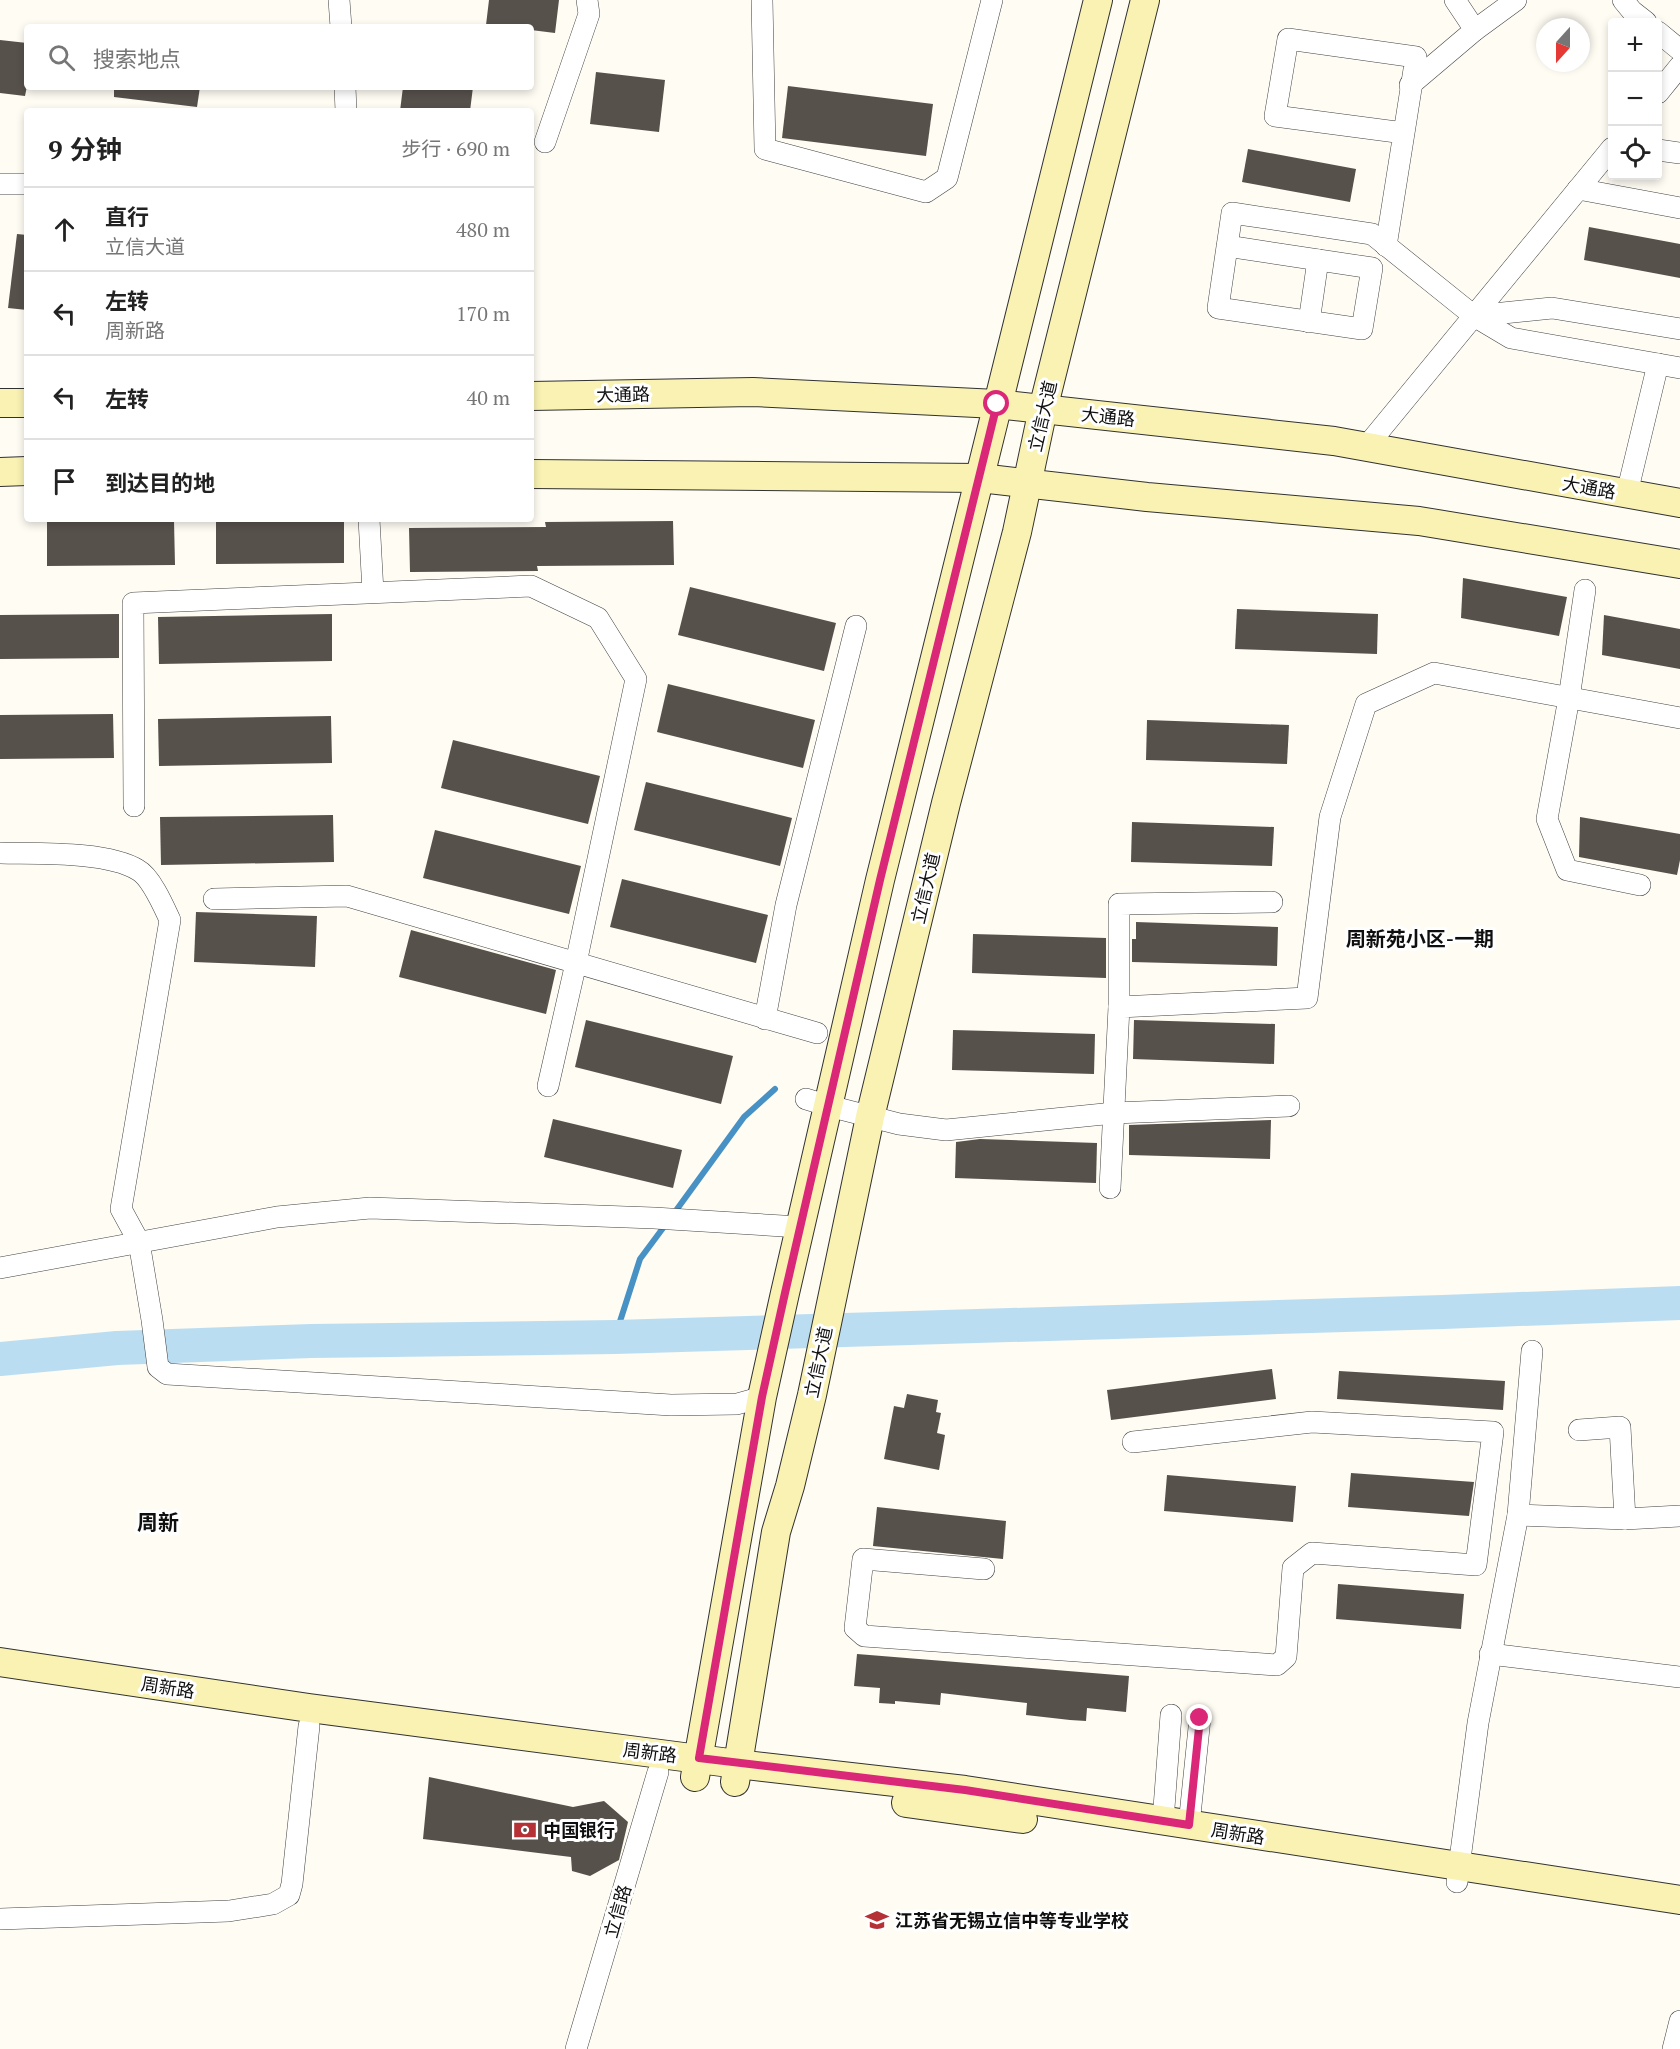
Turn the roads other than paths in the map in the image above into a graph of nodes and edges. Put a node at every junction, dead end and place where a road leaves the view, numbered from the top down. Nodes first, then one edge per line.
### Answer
1 (339, 0) edge
2 (587, 0) edge
3 (762, 0) edge
4 (992, 0) edge
5 (1098, 0) edge
6 (1145, 0) edge
7 (1455, 0) edge
8 (1516, 0) edge
9 (1623, 0) edge
10 (1641, 18) edge
11 (341, 24) edge
12 (1474, 30) junction
13 (1662, 35) edge
14 (1680, 50) edge
15 (1680, 66) edge
16 (1410, 85) junction
17 (1662, 88) edge
18 (345, 90) edge
19 (346, 108) edge
20 (1404, 133) junction
21 (544, 142) dead end
22 (1662, 151) edge
23 (1608, 153) edge
24 (1680, 153) edge
25 (0, 184) edge
26 (24, 184) edge
27 (1578, 189) junction
28 (1680, 207) edge
29 (1227, 246) junction
30 (1386, 246) junction
31 (1318, 260) junction
32 (1474, 316) junction
33 (1309, 322) junction
34 (1680, 329) edge
35 (1658, 364) junction
36 (1680, 368) edge
37 (534, 396) edge
38 (0, 403) edge
39 (24, 403) edge
40 (997, 404) junction
41 (1043, 409) junction
42 (1366, 447) junction
43 (24, 471) edge
44 (0, 472) edge
45 (534, 474) edge
46 (980, 478) junction
47 (1027, 483) junction
48 (1627, 493) junction
49 (1680, 503) edge
50 (369, 522) edge
51 (1680, 564) edge
52 (1585, 590) dead end
53 (373, 592) junction
54 (856, 626) dead end
55 (1569, 698) junction
56 (1680, 718) edge
57 (134, 806) dead end
58 (0, 853) edge
59 (1641, 885) dead end
60 (214, 899) dead end
61 (1272, 902) dead end
62 (576, 963) junction
63 (1119, 1007) junction
64 (765, 1019) junction
65 (817, 1033) dead end
66 (548, 1086) dead end
67 (817, 1103) junction
68 (1289, 1106) dead end
69 (1114, 1113) junction
70 (870, 1117) junction
71 (1110, 1188) dead end
72 (800, 1227) junction
73 (140, 1242) junction
74 (10, 1266) edge
75 (1532, 1351) dead end
76 (762, 1397) junction
77 (1579, 1430) dead end
78 (1133, 1442) dead end
79 (1518, 1515) junction
80 (1680, 1516) edge
81 (1625, 1519) junction
82 (984, 1569) dead end
83 (1490, 1654) junction
84 (6, 1671) edge
85 (1680, 1677) edge
86 (1171, 1715) dead end
87 (1200, 1718) dead end
88 (309, 1726) junction
89 (697, 1768) junction
90 (658, 1772) junction
91 (736, 1773) junction
92 (1176, 1823) junction
93 (1458, 1875) junction
94 (1680, 1900) edge
95 (1680, 1912) edge
96 (0, 1919) edge
97 (1680, 2021) edge
98 (576, 2049) edge
99 (1673, 2049) edge

1 - 11 street
2 - 21 street
3 - 4 street
5 - 40 street
6 - 41 street, 立信大道
7 - 12 street
8 - 12 street
9 - 10 street
12 - 16 street
13 - 14 street
15 - 17 street
16 - 20 street
16 - 20 street
18 - 19 street
20 - 30 street
22 - 24 street
23 - 27 street
25 - 26 street
27 - 28 street
27 - 32 street
29 - 30 street
29 - 31 street
29 - 33 street
30 - 32 street
31 - 33 street
31 - 33 street
32 - 34 street
32 - 35 street
32 - 42 street
35 - 36 street
35 - 48 street
37 - 40 street, 大通路
38 - 39 street
40 - 41 street, 大通路
40 - 46 street
41 - 42 street, 大通路
41 - 47 street, 立信大道
42 - 48 street, 大通路
43 - 44 street
45 - 46 street
46 - 47 street
46 - 67 street
47 - 51 street
47 - 70 street, 立信大道
48 - 49 street, 大通路
50 - 53 street
52 - 55 street
53 - 57 street
53 - 62 street
54 - 64 street
55 - 56 street
55 - 59 street
55 - 63 street
58 - 73 street
60 - 62 street
61 - 63 street
62 - 64 street
62 - 66 street
63 - 69 street
64 - 65 street
67 - 70 street
67 - 72 street
68 - 69 street
69 - 70 street
69 - 71 street
70 - 91 street, 立信大道
72 - 73 street
72 - 76 street
73 - 74 street
73 - 76 street
75 - 79 street
76 - 89 street
77 - 81 street
78 - 82 street
79 - 81 street
79 - 83 street
80 - 81 street
83 - 85 street
83 - 93 street
84 - 88 street, 周新路
84 - 89 street, 周新路
86 - 92 street
87 - 92 street
88 - 90 street, 周新路
88 - 96 street
89 - 90 street, 周新路
89 - 91 street, 周新路
90 - 98 street, 立信路
91 - 92 street, 周新路
91 - 93 street, 周新路
92 - 93 street, 周新路
93 - 94 street, 周新路
93 - 95 street, 周新路
97 - 99 street

